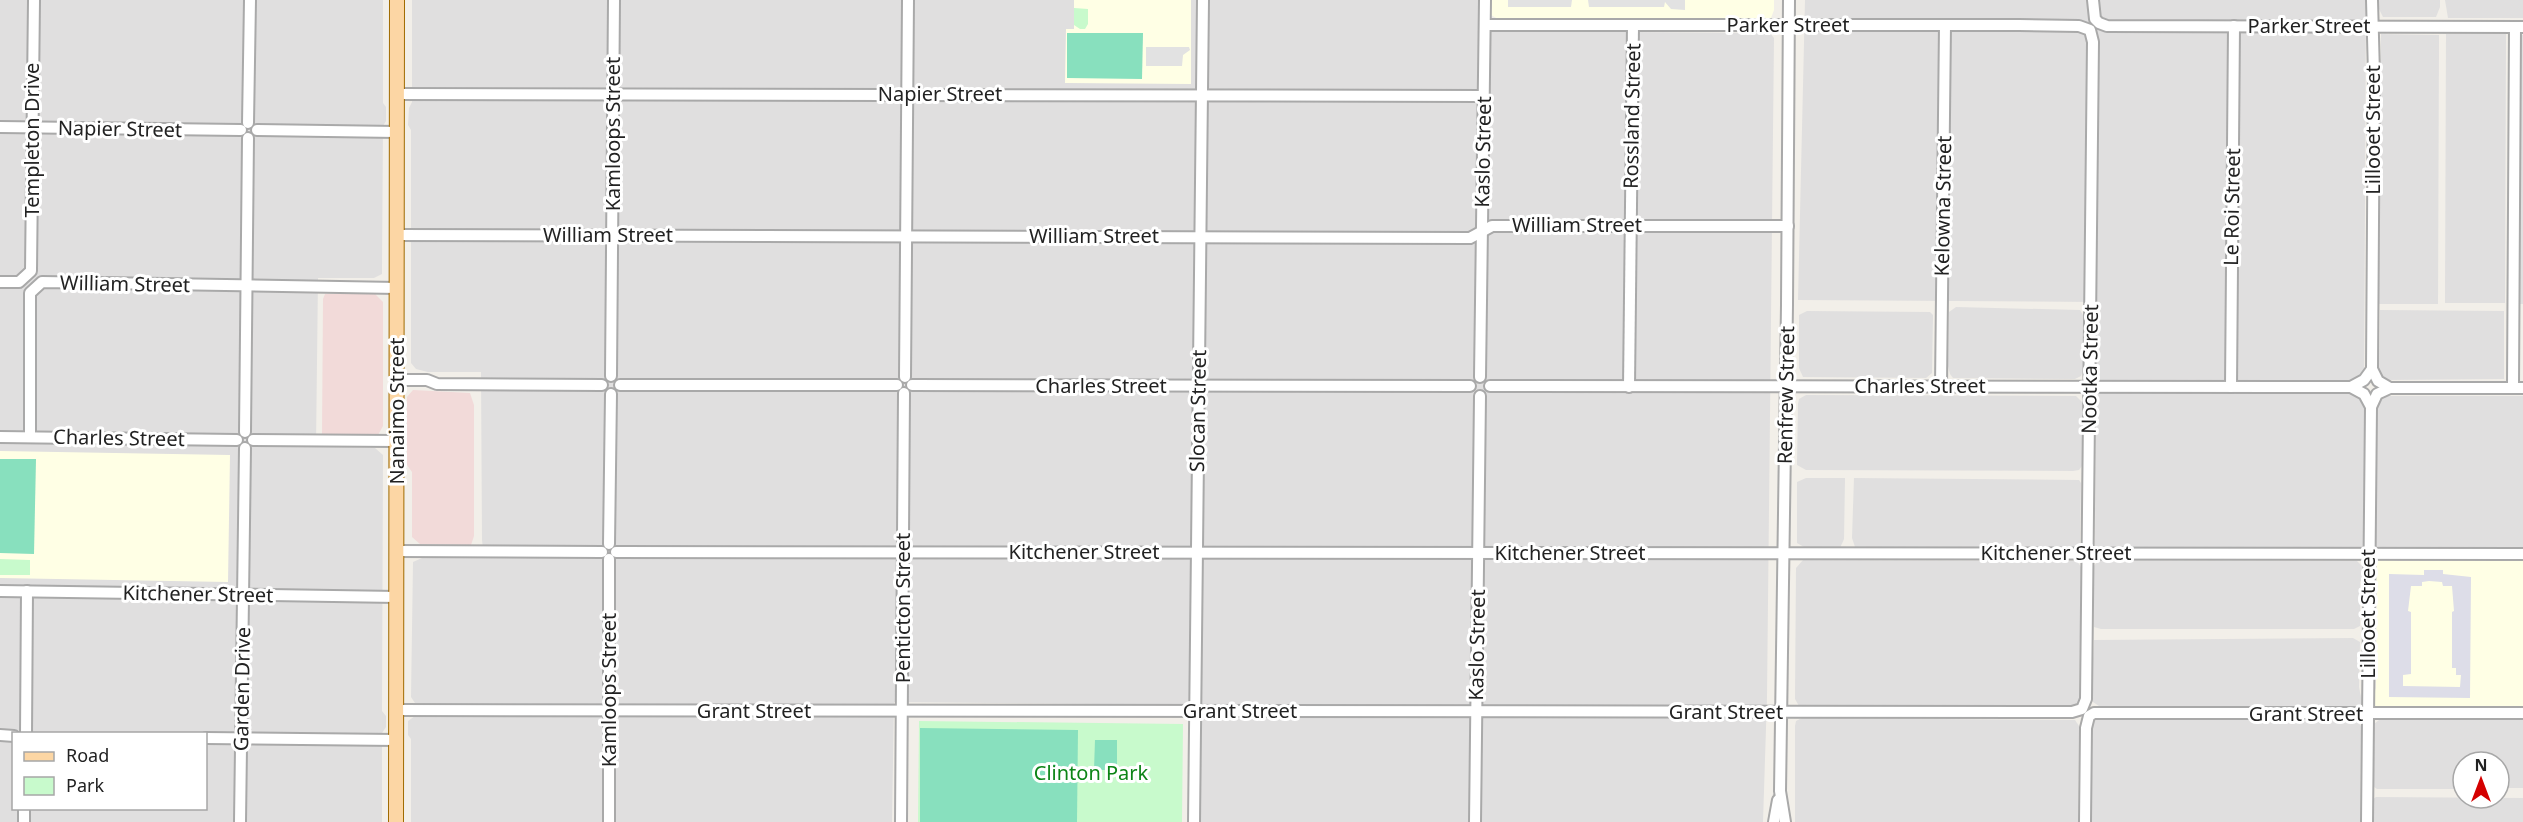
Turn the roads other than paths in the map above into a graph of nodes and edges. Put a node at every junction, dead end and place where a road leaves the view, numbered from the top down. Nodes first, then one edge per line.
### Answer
1 (34, 0) edge
2 (250, 0) edge
3 (397, 0) edge
4 (614, 0) edge
5 (909, 0) edge
6 (1203, 0) edge
7 (1485, 0) edge
8 (1788, 0) edge
9 (2093, 0) edge
10 (2372, 0) edge
11 (1788, 24) junction
12 (1485, 25) junction
13 (1633, 25) junction
14 (2093, 25) junction
15 (1945, 26) junction
16 (2234, 26) junction
17 (2373, 27) junction
18 (2519, 27) edge
19 (397, 94) junction
20 (613, 94) junction
21 (908, 94) junction
22 (1202, 96) junction
23 (1483, 96) junction
24 (0, 127) edge
25 (33, 128) junction
26 (248, 130) junction
27 (397, 132) junction
28 (1631, 224) junction
29 (1788, 226) junction
30 (1482, 231) junction
31 (397, 235) junction
32 (612, 235) junction
33 (907, 236) junction
34 (1200, 236) junction
35 (0, 282) edge
36 (247, 286) junction
37 (397, 288) junction
38 (2372, 369) junction
39 (612, 376) junction
40 (1480, 376) junction
41 (397, 380) junction
42 (602, 385) junction
43 (620, 385) junction
44 (905, 385) junction
45 (1198, 386) junction
46 (1470, 386) junction
47 (1490, 386) junction
48 (1786, 386) junction
49 (1941, 386) junction
50 (1629, 387) junction
51 (2090, 387) junction
52 (2230, 387) junction
53 (2351, 387) junction
54 (2390, 388) junction
55 (2518, 388) edge
56 (611, 394) junction
57 (2364, 394) joint
58 (1480, 396) junction
59 (2371, 407) junction
60 (0, 437) edge
61 (30, 437) junction
62 (245, 440) junction
63 (397, 441) junction
64 (397, 551) junction
65 (609, 552) junction
66 (903, 552) junction
67 (1197, 552) junction
68 (1478, 553) junction
69 (1782, 553) junction
70 (2087, 553) junction
71 (2369, 554) junction
72 (2523, 554) edge
73 (0, 591) edge
74 (27, 591) junction
75 (243, 594) junction
76 (397, 597) junction
77 (397, 710) junction
78 (610, 710) junction
79 (903, 711) junction
80 (1195, 711) junction
81 (1476, 711) junction
82 (1781, 712) junction
83 (2086, 712) junction
84 (2523, 713) edge
85 (2367, 714) junction
86 (26, 732) edge
87 (207, 738) edge
88 (241, 738) junction
89 (396, 740) junction
90 (1780, 791) junction
91 (240, 822) edge
92 (396, 822) edge
93 (609, 822) edge
94 (902, 822) edge
95 (1194, 822) edge
96 (1475, 822) edge
97 (1774, 822) edge
98 (1785, 822) edge
99 (2085, 822) edge
100 (2367, 822) edge

1 - 25 street, Templeton Drive
2 - 26 street, Garden Drive
3 - 19 main road, Nanaimo Street
4 - 20 street, Kamloops Street
5 - 21 street, Penticton Street
6 - 22 street, Slocan Street
7 - 12 street, Kaslo Street
8 - 11 street, Renfrew Street
9 - 14 street, Nootka Street
10 - 17 street, Lillooet Street
11 - 13 street, Parker Street
11 - 15 street, Parker Street
11 - 29 street, Renfrew Street
12 - 13 street, Parker Street
12 - 23 street, Kaslo Street
13 - 28 street, Rossland Street
14 - 15 street, Parker Street
14 - 16 street, Parker Street
14 - 51 street, Nootka Street
15 - 49 street, Kelowna Street
16 - 17 street, Parker Street
16 - 52 street, Le Roi Street
17 - 18 street, Parker Street
17 - 38 street, Lillooet Street
18 - 55 street
19 - 20 street, Napier Street
19 - 27 main road, Nanaimo Street
20 - 21 street, Napier Street
20 - 32 street, Kamloops Street
21 - 22 street, Napier Street
21 - 33 street, Penticton Street
22 - 23 street, Napier Street
22 - 34 street, Slocan Street
23 - 30 street, Kaslo Street
24 - 25 street, Napier Street
25 - 26 street, Napier Street
25 - 35 street, Templeton Drive
26 - 27 street, Napier Street
26 - 36 street, Garden Drive
27 - 31 main road, Nanaimo Street
28 - 29 street, William Street
28 - 30 street, William Street
28 - 50 street, Rossland Street
29 - 48 street, Renfrew Street
30 - 34 street, William Street
30 - 40 street, Kaslo Street
31 - 32 street, William Street
31 - 37 main road, Nanaimo Street
32 - 33 street, William Street
32 - 39 street, Kamloops Street
33 - 34 street, William Street
33 - 44 street, Penticton Street
34 - 45 street, Slocan Street
36 - 37 street, William Street
36 - 61 street, William Street
36 - 62 street, Garden Drive
37 - 41 main road, Nanaimo Street
38 - 53 street, Charles Street
38 - 54 street, Lillooet Street
39 - 42 street
39 - 43 street
40 - 46 street
40 - 47 street
41 - 42 street
41 - 63 main road, Nanaimo Street
42 - 56 street
43 - 44 street, Charles Street
43 - 56 street
44 - 45 street, Charles Street
44 - 66 street, Penticton Street
45 - 46 street, Charles Street
45 - 67 street, Slocan Street
46 - 58 street
47 - 50 street, Charles Street
47 - 58 street
48 - 49 street, Charles Street
48 - 50 street, Charles Street
48 - 69 street, Renfrew Street
49 - 51 street, Charles Street
51 - 52 street, Charles Street
51 - 70 street, Nootka Street
52 - 53 street, Charles Street
53 - 57 street, Charles Street
54 - 55 street
54 - 59 street, Lillooet Street
56 - 65 street, Kamloops Street
57 - 59 street, Lillooet Street
58 - 68 street, Kaslo Street
59 - 71 street, Lillooet Street
60 - 61 street, Charles Street
61 - 62 street, Charles Street
62 - 63 street, Charles Street
62 - 75 street, Garden Drive
63 - 64 main road, Nanaimo Street
64 - 65 street, Kitchener Street
64 - 76 main road, Nanaimo Street
65 - 66 street, Kitchener Street
65 - 78 street, Kamloops Street
66 - 67 street, Kitchener Street
66 - 79 street, Penticton Street
67 - 68 street, Kitchener Street
67 - 80 street, Slocan Street
68 - 69 street, Kitchener Street
68 - 81 street, Kaslo Street
69 - 70 street, Kitchener Street
69 - 82 street, Renfrew Street
70 - 71 street, Kitchener Street
70 - 83 street, Nootka Street
71 - 72 street, Kitchener Street
71 - 85 street, Lillooet Street
73 - 74 street, Kitchener Street
74 - 75 street, Kitchener Street
74 - 86 street
75 - 76 street, Kitchener Street
75 - 88 street, Garden Drive
76 - 77 main road, Nanaimo Street
77 - 78 street, Grant Street
77 - 89 main road, Nanaimo Street
78 - 79 street, Grant Street
78 - 93 street, Kamloops Street
79 - 80 street, Grant Street
79 - 94 street, Penticton Street
80 - 81 street, Grant Street
80 - 95 street, Slocan Street
81 - 82 street, Grant Street
81 - 96 street, Kaslo Street
82 - 83 street, Grant Street
82 - 90 street, Renfrew Street
83 - 85 street, Grant Street
83 - 99 street, Nootka Street
84 - 85 street, Grant Street
85 - 100 street, Lillooet Street
87 - 88 street
88 - 89 street
88 - 91 street, Garden Drive
89 - 92 main road, Nanaimo Street
90 - 97 street, Renfrew Street
90 - 98 street, Renfrew Street

